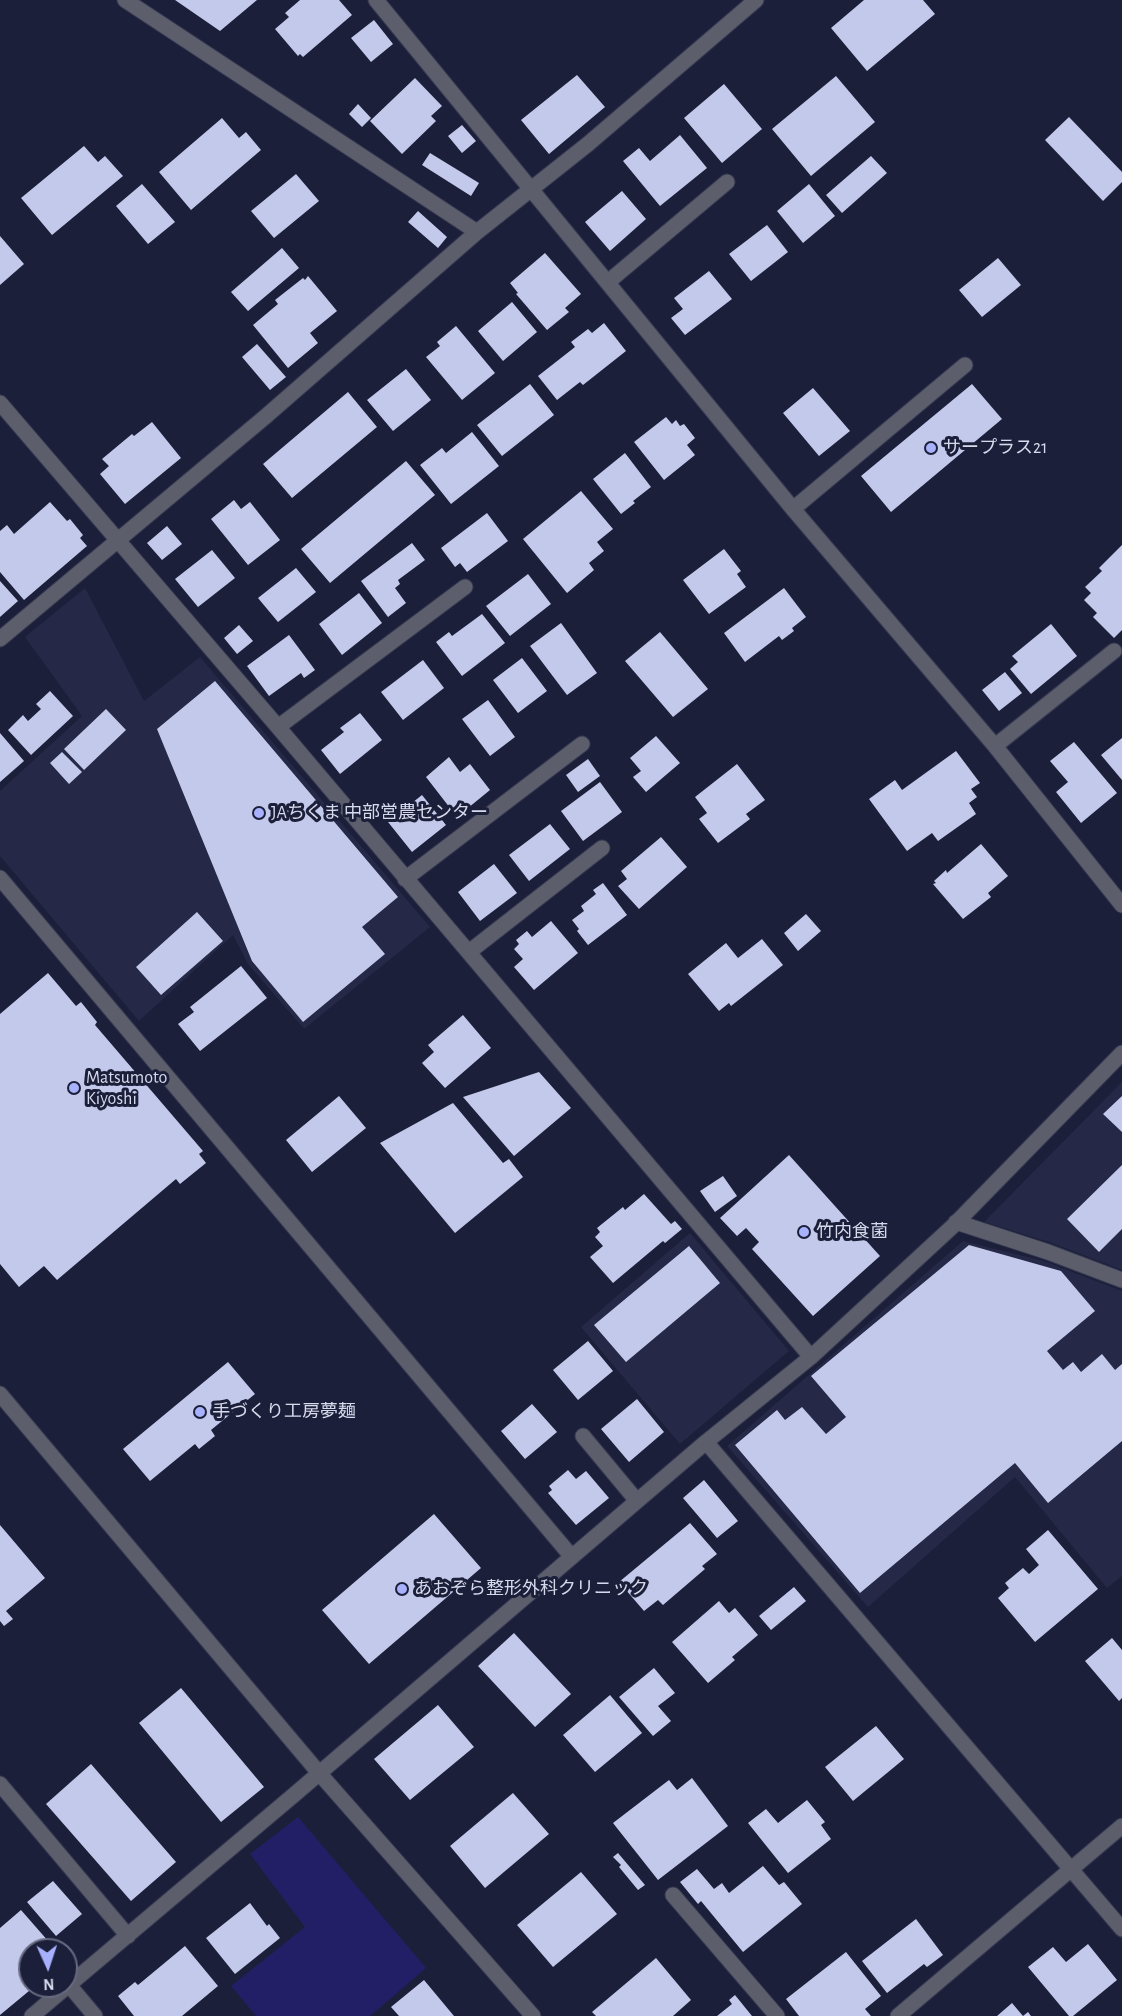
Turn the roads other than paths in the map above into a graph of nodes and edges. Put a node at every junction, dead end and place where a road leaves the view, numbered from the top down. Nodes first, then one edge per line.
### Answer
1 (125, 0) edge
2 (376, 0) edge
3 (756, 0) edge
4 (727, 182) dead end
5 (532, 190) junction
6 (477, 232) junction
7 (608, 282) junction
8 (965, 365) dead end
9 (0, 404) edge
10 (793, 509) junction
11 (117, 541) junction
12 (465, 587) dead end
13 (0, 639) edge
14 (1114, 651) dead end
15 (278, 728) junction
16 (582, 744) dead end
17 (995, 746) junction
18 (602, 848) dead end
19 (0, 878) edge
20 (405, 879) junction
21 (1122, 905) edge
22 (469, 952) junction
23 (1122, 1053) edge
24 (956, 1222) junction
25 (1122, 1280) edge
26 (811, 1357) junction
27 (0, 1394) edge
28 (583, 1436) dead end
29 (706, 1442) junction
30 (637, 1501) junction
31 (572, 1557) junction
32 (320, 1773) junction
33 (0, 1784) edge
34 (1122, 1826) edge
35 (1071, 1869) junction
36 (673, 1895) dead end
37 (1122, 1929) edge
38 (128, 1936) junction
39 (78, 1978) edge
40 (78, 1996) edge
41 (53, 1998) edge
42 (32, 2016) edge
43 (95, 2016) edge
44 (533, 2016) edge
45 (777, 2016) edge
46 (898, 2016) edge

1 - 6 street
2 - 5 street
3 - 5 street
4 - 7 street
5 - 6 street
5 - 7 street
6 - 11 street
7 - 10 street
8 - 10 street
9 - 11 street
10 - 17 street
11 - 13 street
11 - 15 street
12 - 15 street
14 - 17 street
15 - 20 street
16 - 20 street
17 - 21 street
18 - 22 street
19 - 31 street
20 - 22 street
22 - 26 street
23 - 24 street
24 - 25 street
24 - 26 street
26 - 29 street
27 - 32 street
28 - 30 street
29 - 30 street
29 - 35 street
30 - 31 street
31 - 32 street
32 - 38 street
32 - 44 street
33 - 38 street
34 - 35 street
35 - 37 street
35 - 46 street
36 - 45 street
38 - 39 street
40 - 43 street
41 - 42 street

